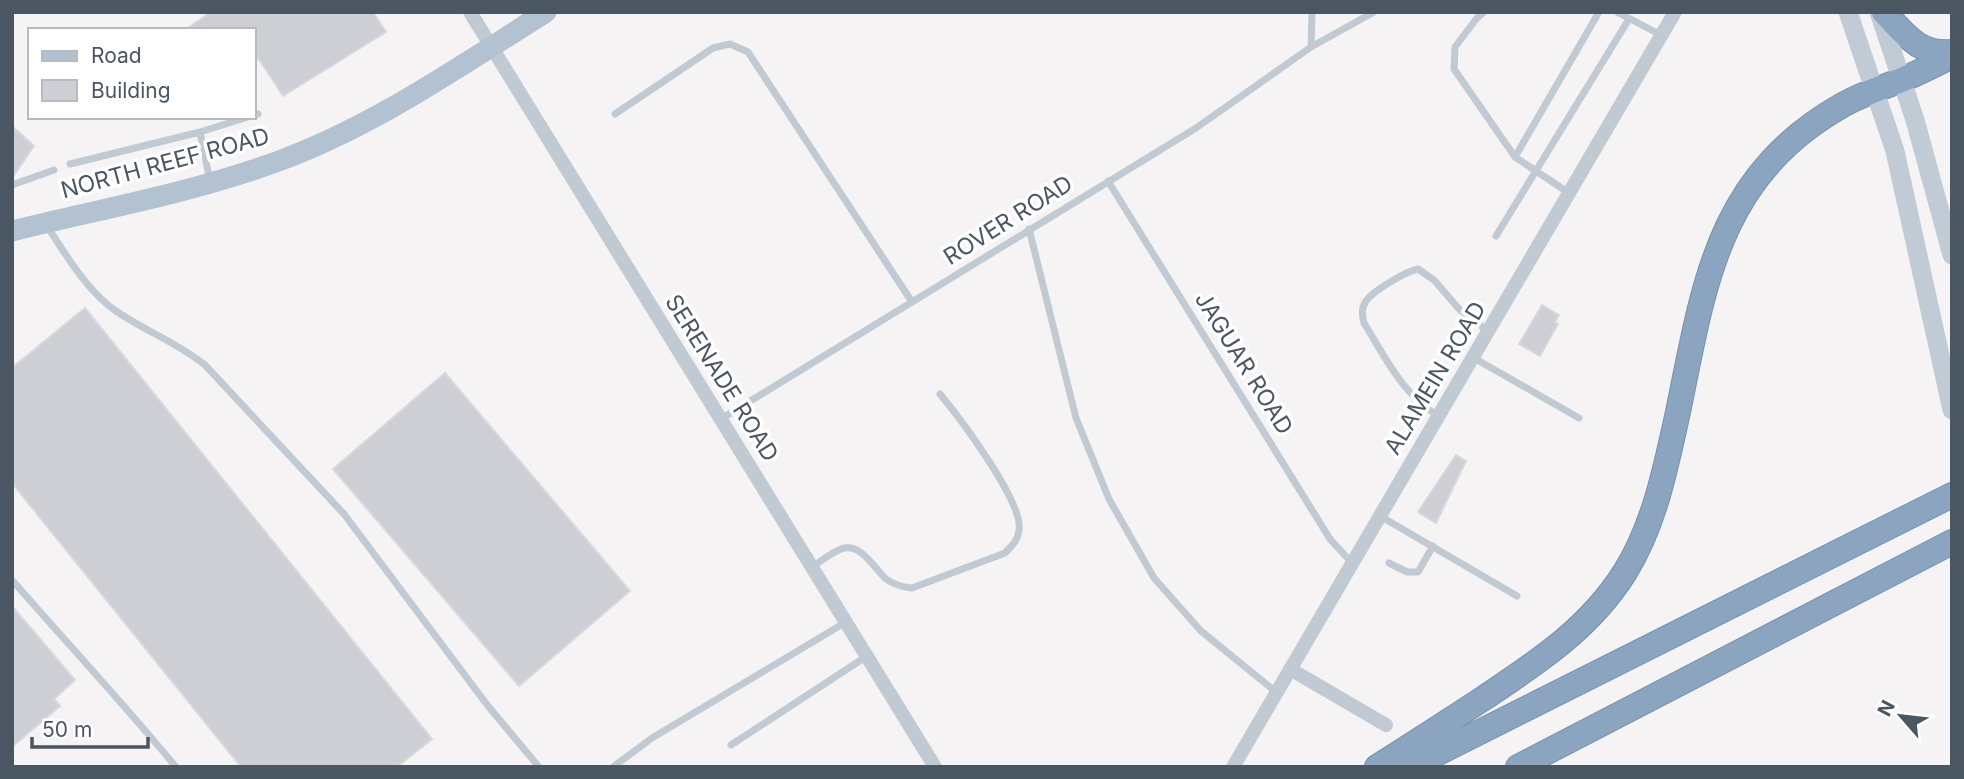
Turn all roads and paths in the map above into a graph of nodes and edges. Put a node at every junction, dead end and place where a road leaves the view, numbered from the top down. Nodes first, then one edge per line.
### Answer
1 (470, 12) edge
2 (547, 12) edge
3 (1312, 12) edge
4 (1374, 12) edge
5 (1484, 12) edge
6 (1600, 12) edge
7 (1617, 12) edge
8 (1675, 12) edge
9 (1848, 12) edge
10 (1879, 12) edge
11 (1884, 12) edge
12 (1629, 19) junction
13 (1661, 35) junction
14 (492, 46) junction
15 (1311, 47) junction
16 (1952, 54) edge
17 (1902, 79) junction
18 (1874, 88) junction
19 (615, 114) dead end
20 (242, 119) edge
21 (200, 132) junction
22 (1515, 157) junction
23 (70, 164) dead end
24 (54, 170) dead end
25 (1536, 172) junction
26 (1108, 181) junction
27 (210, 182) junction
28 (12, 185) edge
29 (1569, 194) junction
30 (45, 223) junction
31 (1029, 229) junction
32 (12, 231) edge
33 (1496, 236) dead end
34 (1952, 255) edge
35 (912, 302) junction
36 (1489, 332) junction
37 (1474, 358) junction
38 (940, 394) dead end
39 (1951, 405) edge
40 (1438, 416) junction
41 (1579, 418) dead end
42 (721, 419) junction
43 (1952, 495) edge
44 (1380, 516) junction
45 (1952, 542) edge
46 (1433, 546) junction
47 (1352, 563) junction
48 (1389, 563) dead end
49 (812, 566) junction
50 (12, 580) edge
51 (1517, 596) dead end
52 (846, 622) junction
53 (867, 656) junction
54 (1290, 669) junction
55 (1276, 692) junction
56 (1386, 725) dead end
57 (731, 746) dead end
58 (176, 767) edge
59 (540, 767) edge
60 (614, 767) edge
61 (935, 767) edge
62 (1233, 767) edge
63 (1377, 767) edge
64 (1410, 767) edge
65 (1518, 767) edge

1 - 14 street, SERENADE ROAD
2 - 14 main road, NORTH REEF ROAD
3 - 15 lane
4 - 15 lane, ROVER ROAD
5 - 22 lane
6 - 22 lane
7 - 12 lane
8 - 13 street, ALAMEIN ROAD
9 - 18 main road
10 - 17 main road
11 - 16 highway
12 - 13 lane
12 - 25 lane
13 - 29 street, ALAMEIN ROAD
14 - 27 main road, NORTH REEF ROAD
14 - 42 street, SERENADE ROAD
15 - 26 lane, ROVER ROAD
16 - 17 highway
17 - 18 highway
17 - 34 main road
18 - 39 main road
18 - 63 highway
19 - 35 lane
20 - 21 lane
21 - 23 lane
21 - 27 lane
22 - 25 lane
24 - 28 lane
25 - 29 lane
25 - 33 lane
26 - 31 lane, ROVER ROAD
26 - 47 lane, JAGUAR ROAD
27 - 30 main road, NORTH REEF ROAD
29 - 36 street, ALAMEIN ROAD
30 - 32 main road, NORTH REEF ROAD
30 - 59 lane
31 - 35 lane, ROVER ROAD
31 - 55 lane
35 - 42 lane, ROVER ROAD
36 - 37 street, ALAMEIN ROAD
36 - 40 lane
37 - 40 street, ALAMEIN ROAD
37 - 41 lane
38 - 49 lane
40 - 44 street, ALAMEIN ROAD
42 - 49 street, SERENADE ROAD
43 - 64 highway
44 - 46 lane
44 - 47 street, ALAMEIN ROAD
45 - 65 highway
46 - 48 lane
46 - 51 lane
47 - 54 street, ALAMEIN ROAD
49 - 52 street, SERENADE ROAD
50 - 58 lane
52 - 53 street, SERENADE ROAD
52 - 60 lane
53 - 57 lane
53 - 61 street, SERENADE ROAD
54 - 55 street, ALAMEIN ROAD
54 - 56 street
55 - 62 street, ALAMEIN ROAD

